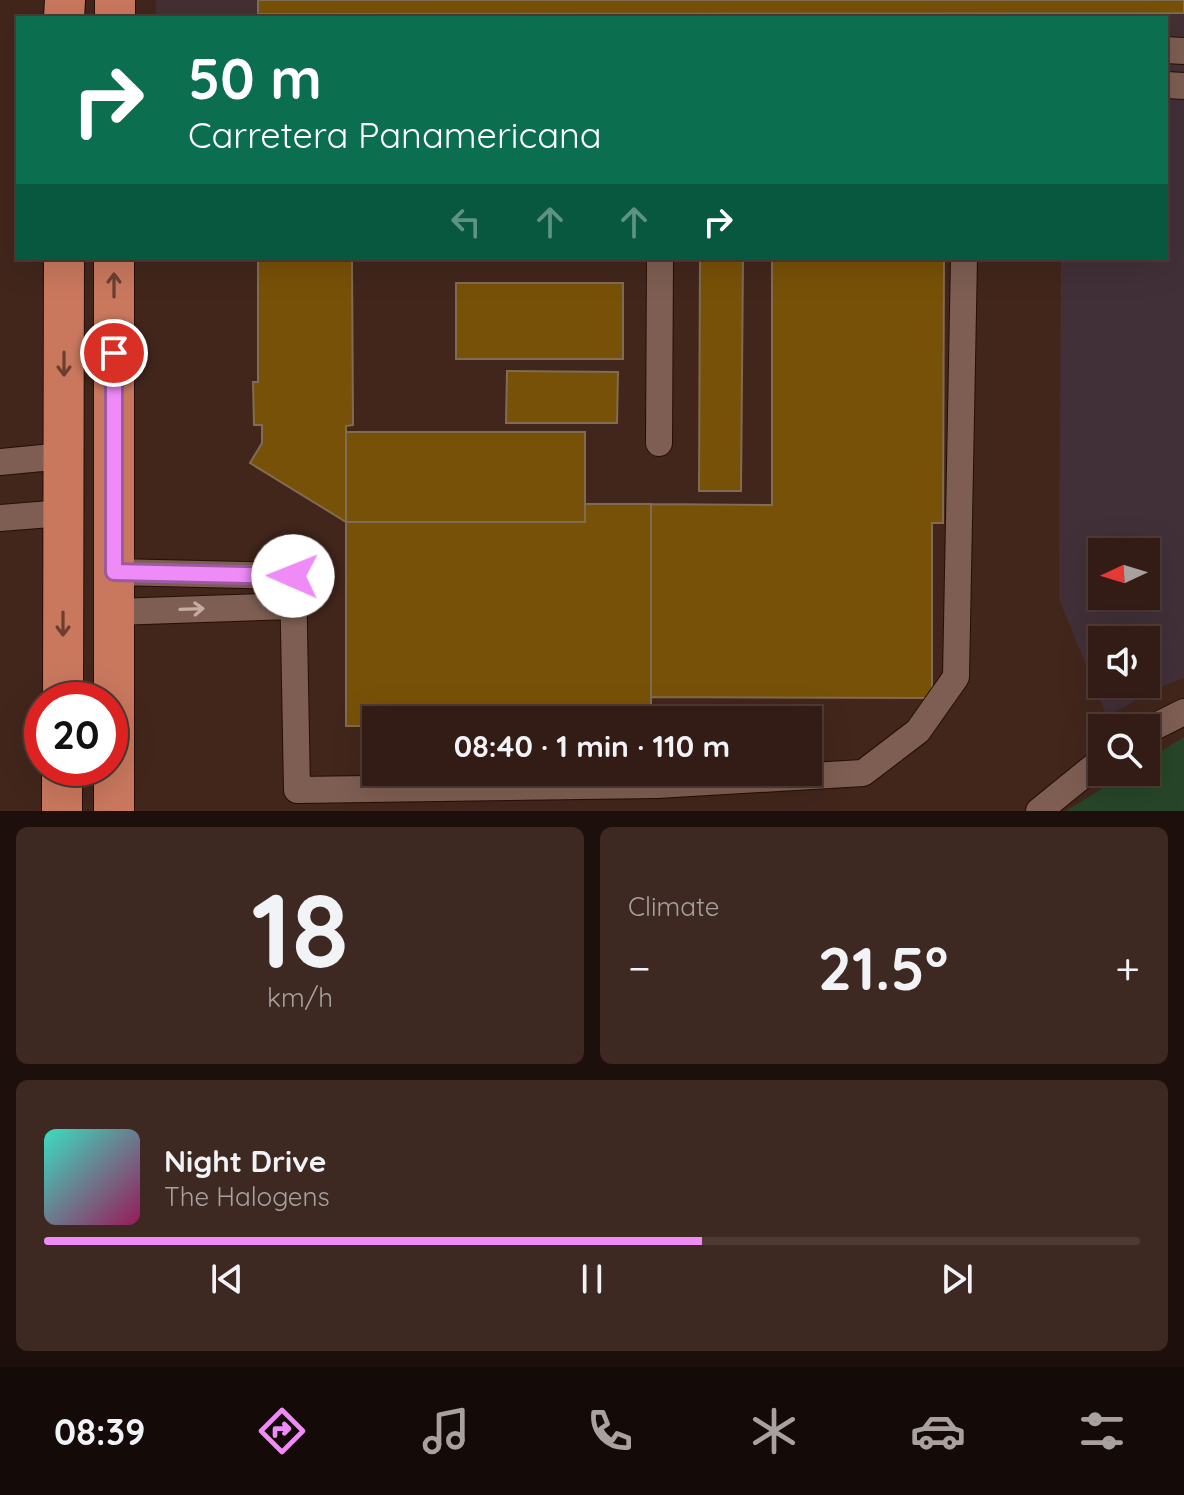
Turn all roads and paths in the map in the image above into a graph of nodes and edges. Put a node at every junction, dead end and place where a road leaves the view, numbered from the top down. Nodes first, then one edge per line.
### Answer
1 (64, 260) edge
2 (114, 260) edge
3 (660, 260) edge
4 (964, 260) edge
5 (659, 443) dead end
6 (63, 456) junction
7 (0, 462) edge
8 (63, 513) junction
9 (0, 518) edge
10 (114, 572) junction
11 (291, 606) junction
12 (114, 612) junction
13 (63, 682) edge
14 (1184, 712) edge
15 (1160, 724) edge
16 (1088, 771) edge
17 (62, 786) edge
18 (62, 811) edge
19 (114, 811) edge
20 (1039, 811) edge

1 -> 6 highway
10 -> 2 highway
3 - 5 street
4 - 11 street
6 - 7 street
6 - 8 highway
8 - 9 street
8 -> 13 highway
10 - 11 street
10 - 12 highway
12 -> 11 street
12 - 19 highway
14 - 15 street
16 - 20 street
17 - 18 highway

